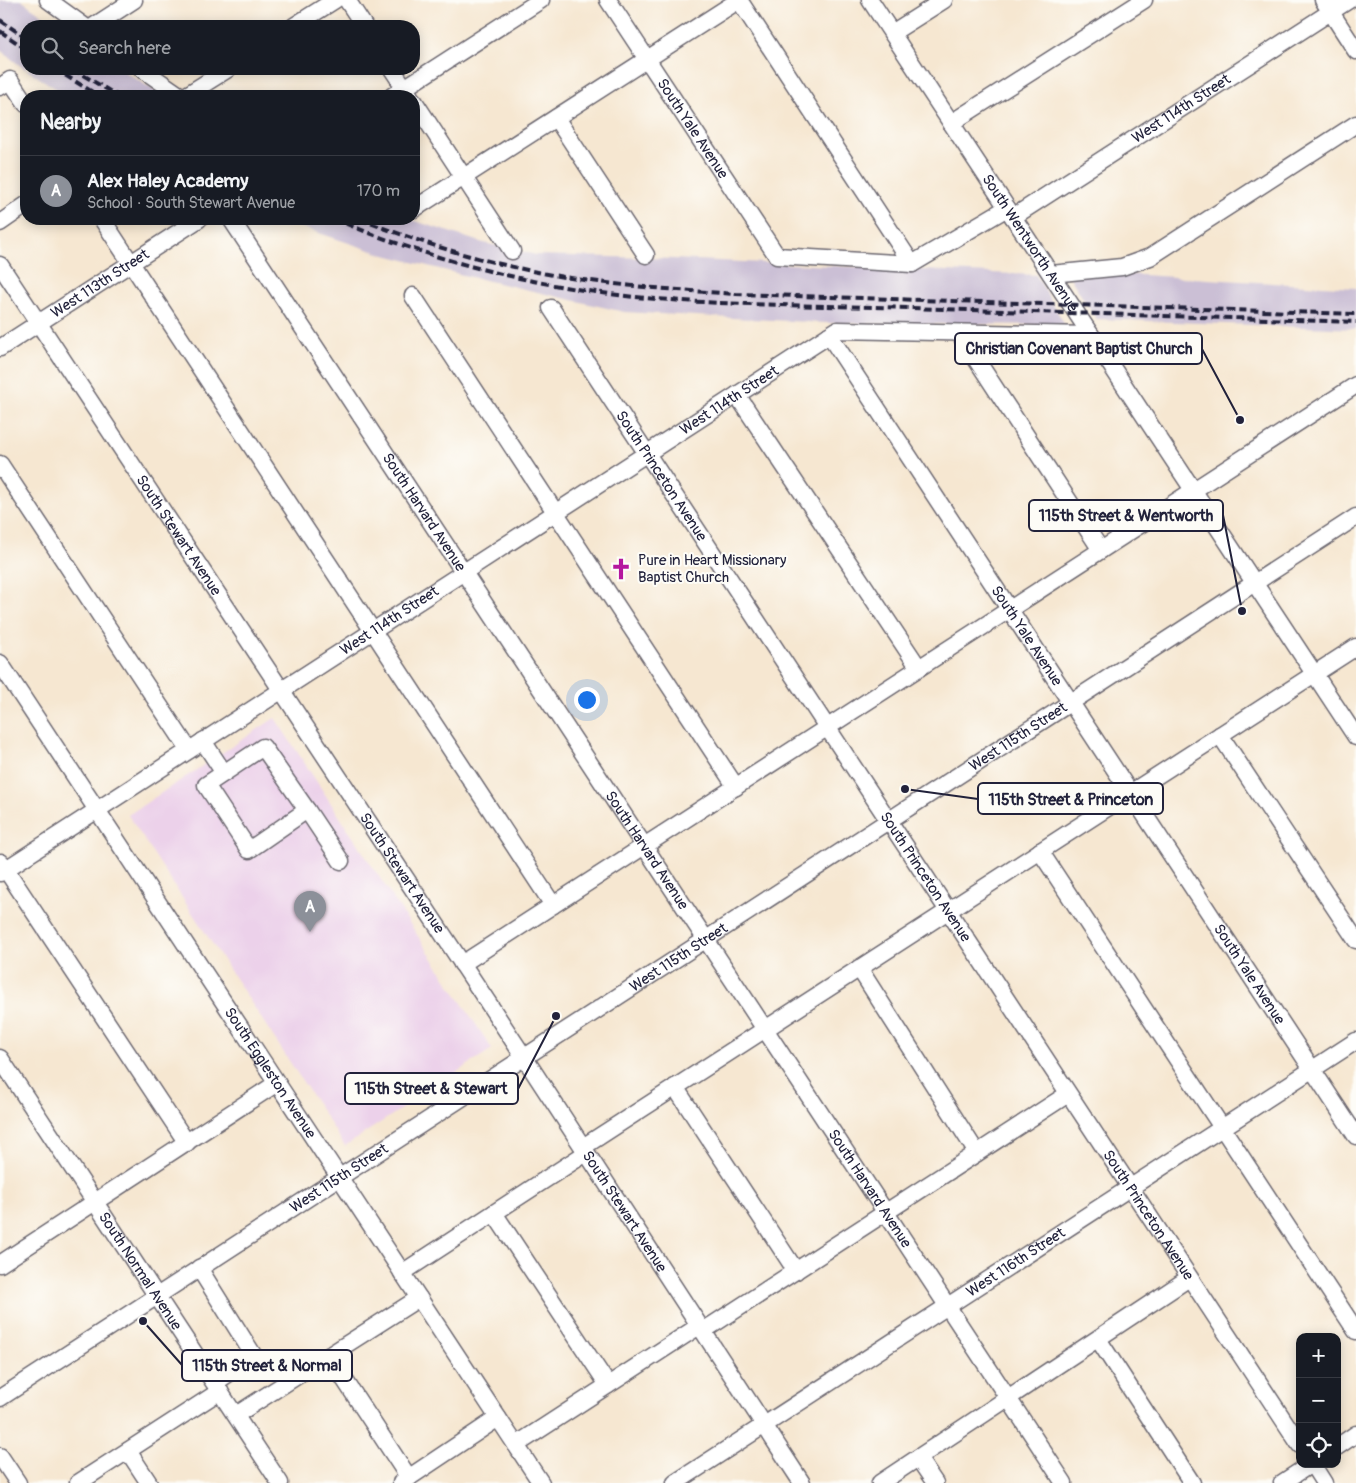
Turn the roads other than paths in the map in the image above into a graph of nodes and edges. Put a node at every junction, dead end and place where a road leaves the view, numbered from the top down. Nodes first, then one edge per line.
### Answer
1 (48, 0) edge
2 (134, 0) edge
3 (335, 0) edge
4 (347, 0) edge
5 (541, 0) edge
6 (608, 0) edge
7 (739, 0) edge
8 (870, 0) edge
9 (944, 0) edge
10 (1144, 0) edge
11 (1349, 0) edge
12 (1327, 6) edge
13 (76, 20) edge
14 (103, 20) edge
15 (303, 20) edge
16 (360, 20) edge
17 (892, 33) junction
18 (1356, 51) edge
19 (647, 60) junction
20 (151, 75) edge
21 (219, 75) edge
22 (395, 75) edge
23 (5, 83) edge
24 (172, 90) edge
25 (195, 90) edge
26 (402, 90) edge
27 (412, 90) edge
28 (20, 98) edge
29 (420, 116) edge
30 (556, 118) junction
31 (951, 123) junction
32 (1356, 124) edge
33 (464, 178) junction
34 (420, 206) edge
35 (20, 209) edge
36 (1010, 212) junction
37 (0, 223) edge
38 (106, 225) edge
39 (190, 225) edge
40 (235, 225) edge
41 (512, 251) dead end
42 (646, 255) dead end
43 (131, 263) junction
44 (912, 264) junction
45 (0, 265) edge
46 (1051, 274) junction
47 (413, 296) dead end
48 (551, 308) dead end
49 (38, 323) junction
50 (959, 333) junction
51 (829, 335) junction
52 (1091, 335) junction
53 (0, 348) edge
54 (1356, 385) edge
55 (737, 395) junction
56 (647, 453) junction
57 (0, 464) edge
58 (1194, 490) junction
59 (555, 513) junction
60 (1356, 517) edge
61 (1101, 550) junction
62 (464, 572) junction
63 (1255, 583) junction
64 (1009, 610) junction
65 (373, 631) junction
66 (1356, 647) edge
67 (0, 663) edge
68 (919, 668) junction
69 (1314, 674) junction
70 (282, 690) junction
71 (1070, 702) junction
72 (827, 728) junction
73 (1220, 735) junction
74 (1356, 737) edge
75 (196, 746) junction
76 (224, 773) junction
77 (736, 787) junction
78 (1130, 793) junction
79 (97, 810) junction
80 (307, 810) junction
81 (888, 821) junction
82 (645, 846) junction
83 (1040, 851) junction
84 (341, 861) dead end
85 (2, 867) edge
86 (553, 905) junction
87 (948, 911) junction
88 (707, 938) junction
89 (1356, 940) edge
90 (462, 964) junction
91 (859, 968) junction
92 (766, 1029) junction
93 (1356, 1041) edge
94 (524, 1057) junction
95 (0, 1058) edge
96 (1312, 1069) junction
97 (278, 1083) junction
98 (675, 1087) junction
99 (1068, 1094) junction
100 (1222, 1128) junction
101 (1356, 1136) edge
102 (187, 1142) junction
103 (584, 1150) junction
104 (977, 1153) junction
105 (339, 1177) junction
106 (1130, 1188) junction
107 (96, 1203) junction
108 (886, 1212) junction
109 (494, 1213) junction
110 (1, 1260) edge
111 (199, 1268) junction
112 (796, 1271) junction
113 (402, 1273) junction
114 (1189, 1278) junction
115 (157, 1296) junction
116 (419, 1298) junction
117 (948, 1306) junction
118 (701, 1329) junction
119 (1356, 1331) edge
120 (1098, 1339) junction
121 (329, 1356) junction
122 (608, 1385) junction
123 (217, 1387) junction
124 (0, 1398) edge
125 (1008, 1398) junction
126 (236, 1416) junction
127 (498, 1418) junction
128 (764, 1425) junction
129 (1356, 1434) edge
130 (1296, 1439) edge
131 (1341, 1444) edge
132 (516, 1445) junction
133 (128, 1451) junction
134 (0, 1456) edge
135 (918, 1458) junction
136 (1306, 1468) edge
137 (1315, 1468) edge
138 (405, 1480) edge
139 (18, 1483) edge
140 (78, 1483) edge
141 (149, 1483) edge
142 (280, 1483) edge
143 (540, 1483) edge
144 (675, 1483) edge
145 (802, 1483) edge
146 (880, 1483) edge
147 (935, 1483) edge
148 (1064, 1483) edge
149 (1192, 1483) edge
150 (1282, 1483) edge
151 (1324, 1483) edge

1 - 13 street
2 - 14 street
3 - 15 street
4 - 16 street
5 - 27 street
6 - 19 street, South Yale Avenue
7 - 19 street
7 - 44 street
8 - 17 street, South Wentworth Avenue
9 - 17 street
10 - 31 street
11 - 12 street, West 114th Street
12 - 18 street
12 - 36 street, West 114th Street
17 - 31 street, South Wentworth Avenue
19 - 30 street
19 - 44 street, South Yale Avenue
20 - 24 street
21 - 25 street
22 - 26 street
23 - 28 street
29 - 33 street
30 - 33 street
30 - 42 street
31 - 36 street, South Wentworth Avenue
32 - 46 street
33 - 34 street
33 - 41 street
35 - 37 street
36 - 44 street, West 114th Street
36 - 46 street, South Wentworth Avenue
38 - 43 street
39 - 43 street, West 113th Street
40 - 62 street, South Harvard Avenue
43 - 49 street, West 113th Street
43 - 65 street
45 - 49 street, South Stewart Avenue
46 - 52 street, South Wentworth Avenue
47 - 59 street
48 - 56 street, South Princeton Avenue
49 - 53 street, West 113th Street
49 - 70 street, South Stewart Avenue
50 - 51 street
50 - 52 street
50 - 61 street
51 - 55 street, West 114th Street
51 - 64 street, South Yale Avenue
52 - 58 street, South Wentworth Avenue
54 - 58 street
55 - 56 street, West 114th Street
55 - 68 street
56 - 59 street, West 114th Street
56 - 72 street, South Princeton Avenue
57 - 75 street
58 - 61 street
58 - 63 street, South Wentworth Avenue
59 - 62 street, West 114th Street
59 - 77 street
60 - 63 street, West 115th Street
61 - 64 street
62 - 65 street, West 114th Street
62 - 82 street, South Harvard Avenue
63 - 69 street, South Wentworth Avenue
63 - 71 street, West 115th Street
64 - 68 street
64 - 71 street, South Yale Avenue
65 - 70 street, West 114th Street
65 - 86 street
66 - 69 street
67 - 79 street, South Eggleston Avenue
68 - 72 street
69 - 73 street
69 - 74 street, South Wentworth Avenue
70 - 75 street, West 114th Street
70 - 90 street, South Stewart Avenue
71 - 78 street, South Yale Avenue
71 - 81 street, West 115th Street
72 - 77 street
72 - 81 street, South Princeton Avenue
73 - 78 street
73 - 89 street
75 - 76 street
75 - 79 street, West 114th Street
76 - 80 street
76 - 80 street
77 - 82 street
78 - 83 street
78 - 96 street, South Yale Avenue
79 - 85 street, West 114th Street
79 - 97 street, South Eggleston Avenue
80 - 84 street
81 - 87 street, South Princeton Avenue
81 - 88 street, West 115th Street
82 - 86 street
82 - 88 street, South Harvard Avenue
83 - 87 street
83 - 100 street
85 - 102 street
86 - 90 street
87 - 91 street
87 - 99 street, South Princeton Avenue
88 - 92 street, South Harvard Avenue
88 - 94 street, West 115th Street
90 - 94 street, South Stewart Avenue
91 - 92 street
91 - 104 street
92 - 98 street
92 - 108 street, South Harvard Avenue
93 - 96 street, West 116th Street
94 - 103 street, South Stewart Avenue
94 - 105 street, West 115th Street
95 - 107 street, South Normal Avenue
96 - 100 street, West 116th Street
96 - 101 street, South Yale Avenue
97 - 102 street
97 - 105 street, South Eggleston Avenue
98 - 103 street
98 - 112 street
99 - 104 street
99 - 106 street, South Princeton Avenue
100 - 106 street, West 116th Street
100 - 119 street
102 - 107 street
103 - 109 street
103 - 118 street, South Stewart Avenue
104 - 108 street
105 - 111 street, West 115th Street
105 - 113 street, South Eggleston Avenue
106 - 114 street, South Princeton Avenue
106 - 117 street, West 116th Street
107 - 110 street
107 - 115 street, South Normal Avenue
108 - 112 street
108 - 117 street, South Harvard Avenue
109 - 113 street
109 - 122 street
111 - 115 street, West 115th Street
111 - 123 street
112 - 118 street
113 - 116 street, South Eggleston Avenue
114 - 120 street
114 - 130 street, South Princeton Avenue
115 - 123 street, South Normal Avenue
115 - 124 street, West 115th Street
116 - 121 street
116 - 127 street, South Eggleston Avenue
117 - 125 street, South Harvard Avenue
117 - 128 street, West 116th Street
118 - 122 street
118 - 128 street, South Stewart Avenue
120 - 125 street
120 - 149 street
121 - 126 street
121 - 138 street
122 - 132 street
123 - 126 street, South Normal Avenue
123 - 133 street
125 - 135 street
125 - 148 street, South Harvard Avenue
126 - 142 street, South Normal Avenue
127 - 132 street, South Eggleston Avenue
127 - 138 street
128 - 144 street, West 116th Street
128 - 145 street, South Stewart Avenue
129 - 131 street
132 - 143 street, South Eggleston Avenue
133 - 140 street
133 - 141 street
134 - 139 street
135 - 146 street
135 - 147 street
136 - 150 street
137 - 151 street

